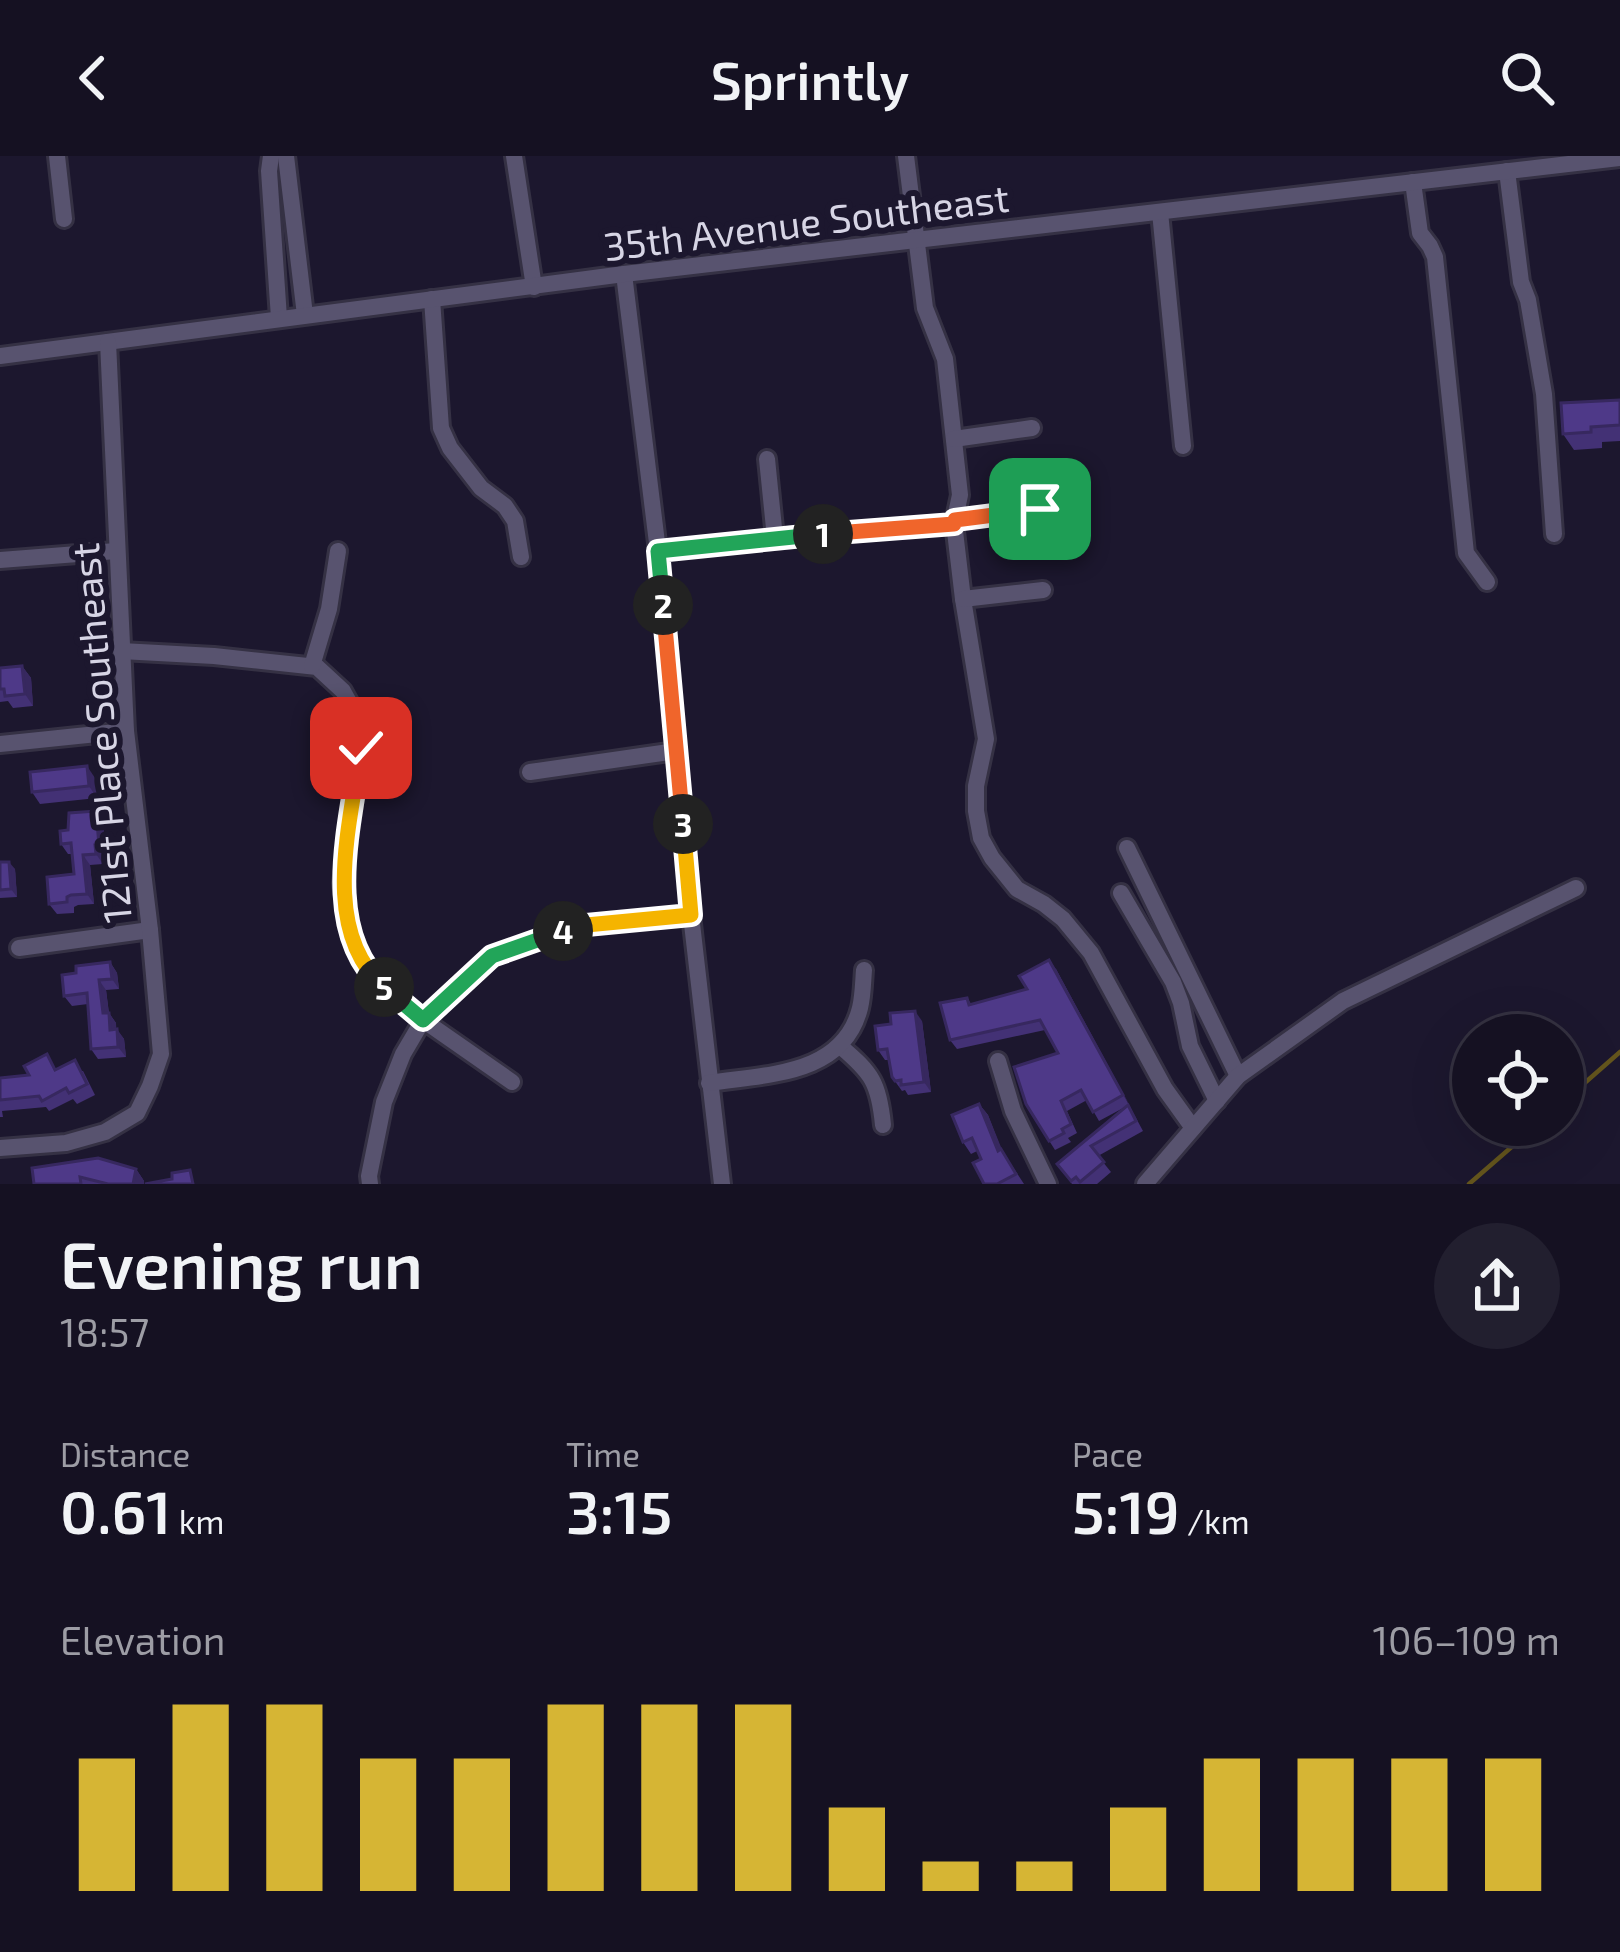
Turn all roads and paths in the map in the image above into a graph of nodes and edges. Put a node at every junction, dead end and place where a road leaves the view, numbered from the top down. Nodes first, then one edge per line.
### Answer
1 (57, 156) edge
2 (271, 156) edge
3 (286, 156) edge
4 (514, 156) edge
5 (906, 156) edge
6 (1620, 158) edge
7 (1537, 162) edge
8 (1507, 171) junction
9 (1413, 182) junction
10 (1160, 212) junction
11 (64, 219) dead end
12 (916, 241) junction
13 (625, 274) junction
14 (534, 286) junction
15 (432, 299) junction
16 (305, 315) junction
17 (278, 318) junction
18 (108, 341) junction
19 (0, 356) edge
20 (1032, 428) dead end
21 (954, 439) junction
22 (1183, 446) dead end
23 (767, 459) dead end
24 (1040, 509) dead end
25 (954, 522) junction
26 (1554, 534) dead end
27 (775, 538) junction
28 (116, 551) junction
29 (338, 551) dead end
30 (658, 551) junction
31 (521, 557) dead end
32 (0, 560) edge
33 (1487, 582) dead end
34 (1043, 590) dead end
35 (963, 599) junction
36 (122, 651) junction
37 (314, 666) junction
38 (126, 731) junction
39 (0, 744) edge
40 (676, 751) junction
41 (530, 772) dead end
42 (1127, 848) dead end
43 (1576, 888) dead end
44 (1121, 893) dead end
45 (691, 915) junction
46 (150, 930) junction
47 (19, 948) dead end
48 (864, 970) dead end
49 (423, 1020) junction
50 (840, 1046) junction
51 (998, 1061) dead end
52 (1238, 1076) junction
53 (512, 1082) dead end
54 (709, 1083) junction
55 (1217, 1101) junction
56 (883, 1125) dead end
57 (1193, 1128) junction
58 (0, 1148) edge
59 (370, 1184) edge
60 (722, 1184) edge
61 (1048, 1184) edge
62 (1145, 1184) edge

1 - 11 street
2 - 17 street
3 - 16 street
4 - 14 street
5 - 12 street
6 - 7 street, 35th Avenue Southeast
7 - 8 street, 35th Avenue Southeast
8 - 9 street, 35th Avenue Southeast
8 - 26 street
9 - 10 street, 35th Avenue Southeast
9 - 33 street
10 - 12 street, 35th Avenue Southeast
10 - 22 street
12 - 13 street, 35th Avenue Southeast
12 - 21 street
13 - 14 street, 35th Avenue Southeast
13 - 30 street
14 - 15 street, 35th Avenue Southeast
15 - 16 street, 35th Avenue Southeast
15 - 31 street
16 - 17 street, 35th Avenue Southeast
17 - 18 street, 35th Avenue Southeast
18 - 19 street, 35th Avenue Southeast
18 - 28 street, 121st Place Southeast
20 - 21 street
21 - 25 street
23 - 27 street
24 - 25 street
25 - 27 street
25 - 35 street
27 - 30 street
28 - 32 street
28 - 36 street, 121st Place Southeast
29 - 37 street
30 - 40 street
34 - 35 street
35 - 57 street
36 - 37 street
36 - 38 street, 121st Place Southeast
37 - 49 street
38 - 39 street
38 - 46 street, 121st Place Southeast
40 - 41 street
40 - 45 street
42 - 52 street
43 - 52 street
44 - 55 street
45 - 49 street
45 - 54 street
46 - 47 street
46 - 58 street, 121st Place Southeast
48 - 50 street
49 - 53 street
49 - 59 street
50 - 54 street
50 - 56 street
51 - 61 street
52 - 55 street
54 - 60 street
55 - 57 street
57 - 62 street

